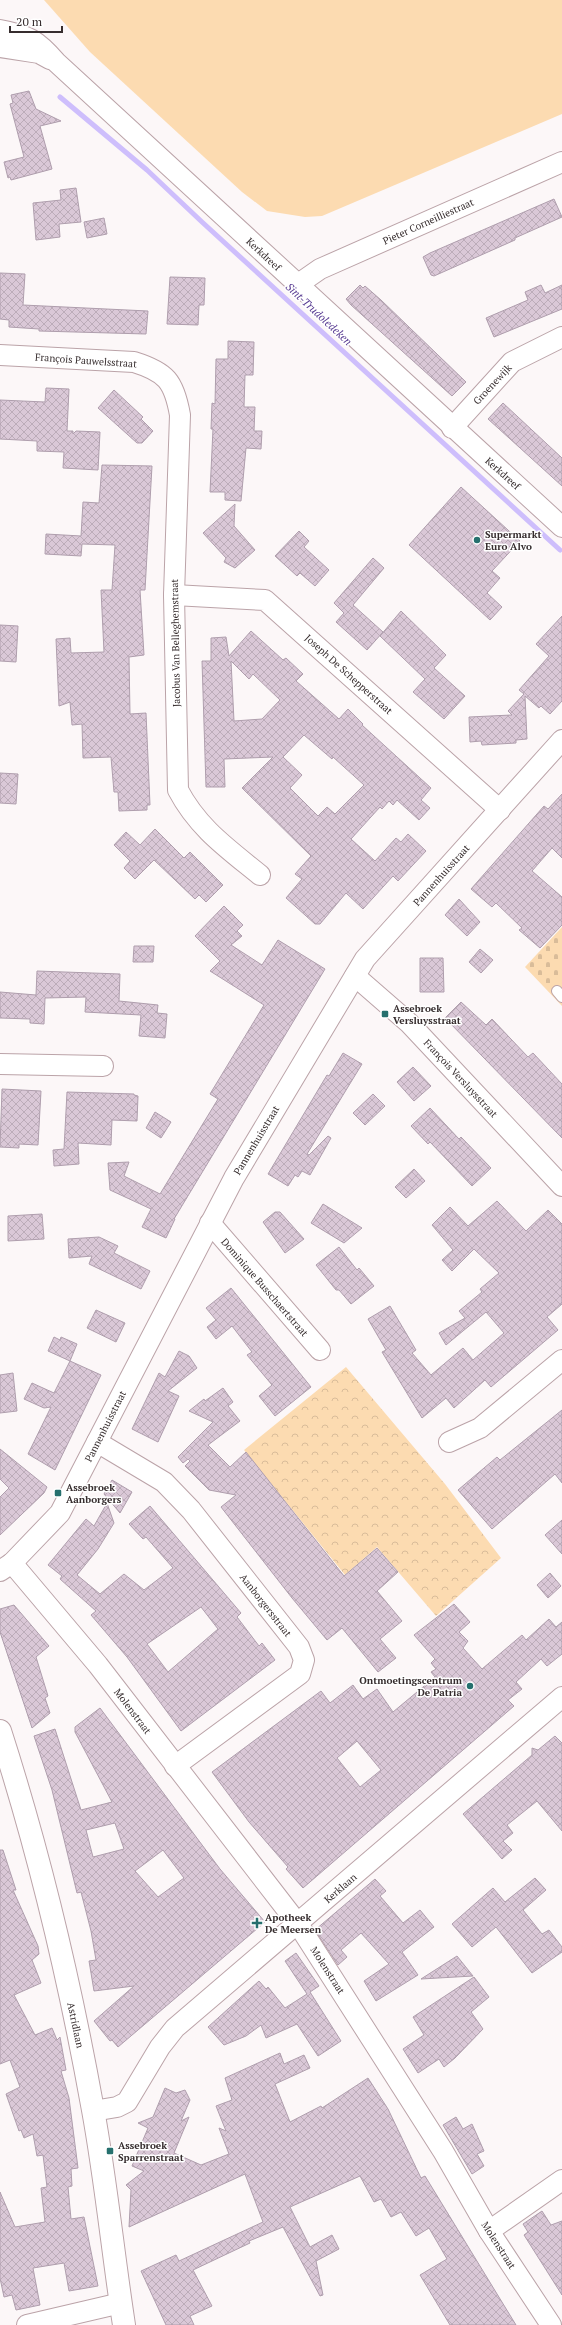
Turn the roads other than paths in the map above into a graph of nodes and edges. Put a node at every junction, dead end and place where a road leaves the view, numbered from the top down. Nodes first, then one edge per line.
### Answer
1 (0, 30) edge
2 (0, 47) edge
3 (56, 62) junction
4 (562, 162) edge
5 (297, 285) junction
6 (561, 340) edge
7 (0, 354) edge
8 (168, 379) joint
9 (452, 428) junction
10 (562, 527) edge
11 (174, 595) junction
12 (562, 740) edge
13 (500, 810) junction
14 (260, 875) dead end
15 (355, 976) junction
16 (0, 1064) edge
17 (103, 1066) dead end
18 (562, 1186) edge
19 (210, 1223) junction
20 (320, 1350) dead end
21 (562, 1360) edge
22 (97, 1442) junction
23 (449, 1442) dead end
24 (6, 1567) edge
25 (562, 1697) edge
26 (0, 1731) edge
27 (175, 1766) junction
28 (298, 1924) junction
29 (94, 2111) junction
30 (562, 2180) edge
31 (489, 2231) junction
32 (121, 2303) junction
33 (27, 2325) edge
34 (124, 2325) edge
35 (551, 2325) edge

1 - 3 street, Kerkdreef
2 - 3 street, Kerkdreef
3 - 5 street, Kerkdreef
4 - 5 street, Pieter Corneilliestraat
5 - 9 street, Kerkdreef
6 - 9 street, Groenewijk
7 - 8 street, François Pauwelsstraat
8 - 11 street, Jacobus Van Belleghemstraat
9 - 10 street, Kerkdreef
11 - 13 street, Joseph De Schepperstraat
11 - 14 street, Jacobus Van Belleghemstraat
12 - 13 street, Pannenhuisstraat
13 - 15 street, Pannenhuisstraat
15 - 18 street, François Versluysstraat
15 - 19 street, Pannenhuisstraat
16 - 17 street
19 - 20 street, Dominique Busschaertstraat
19 - 22 street, Pannenhuisstraat
21 - 23 street
22 - 24 street, Pannenhuisstraat
22 - 27 street, Aanborgersstraat
24 - 27 street, Molenstraat
25 - 28 street, Kerklaan
26 - 29 main road, Astridlaan
27 - 28 street, Molenstraat
28 - 29 street, Kerklaan
28 - 31 street, Molenstraat
29 - 32 main road, Astridlaan
30 - 31 street
31 - 35 street, Molenstraat
32 - 33 street
32 - 34 main road, Astridlaan

